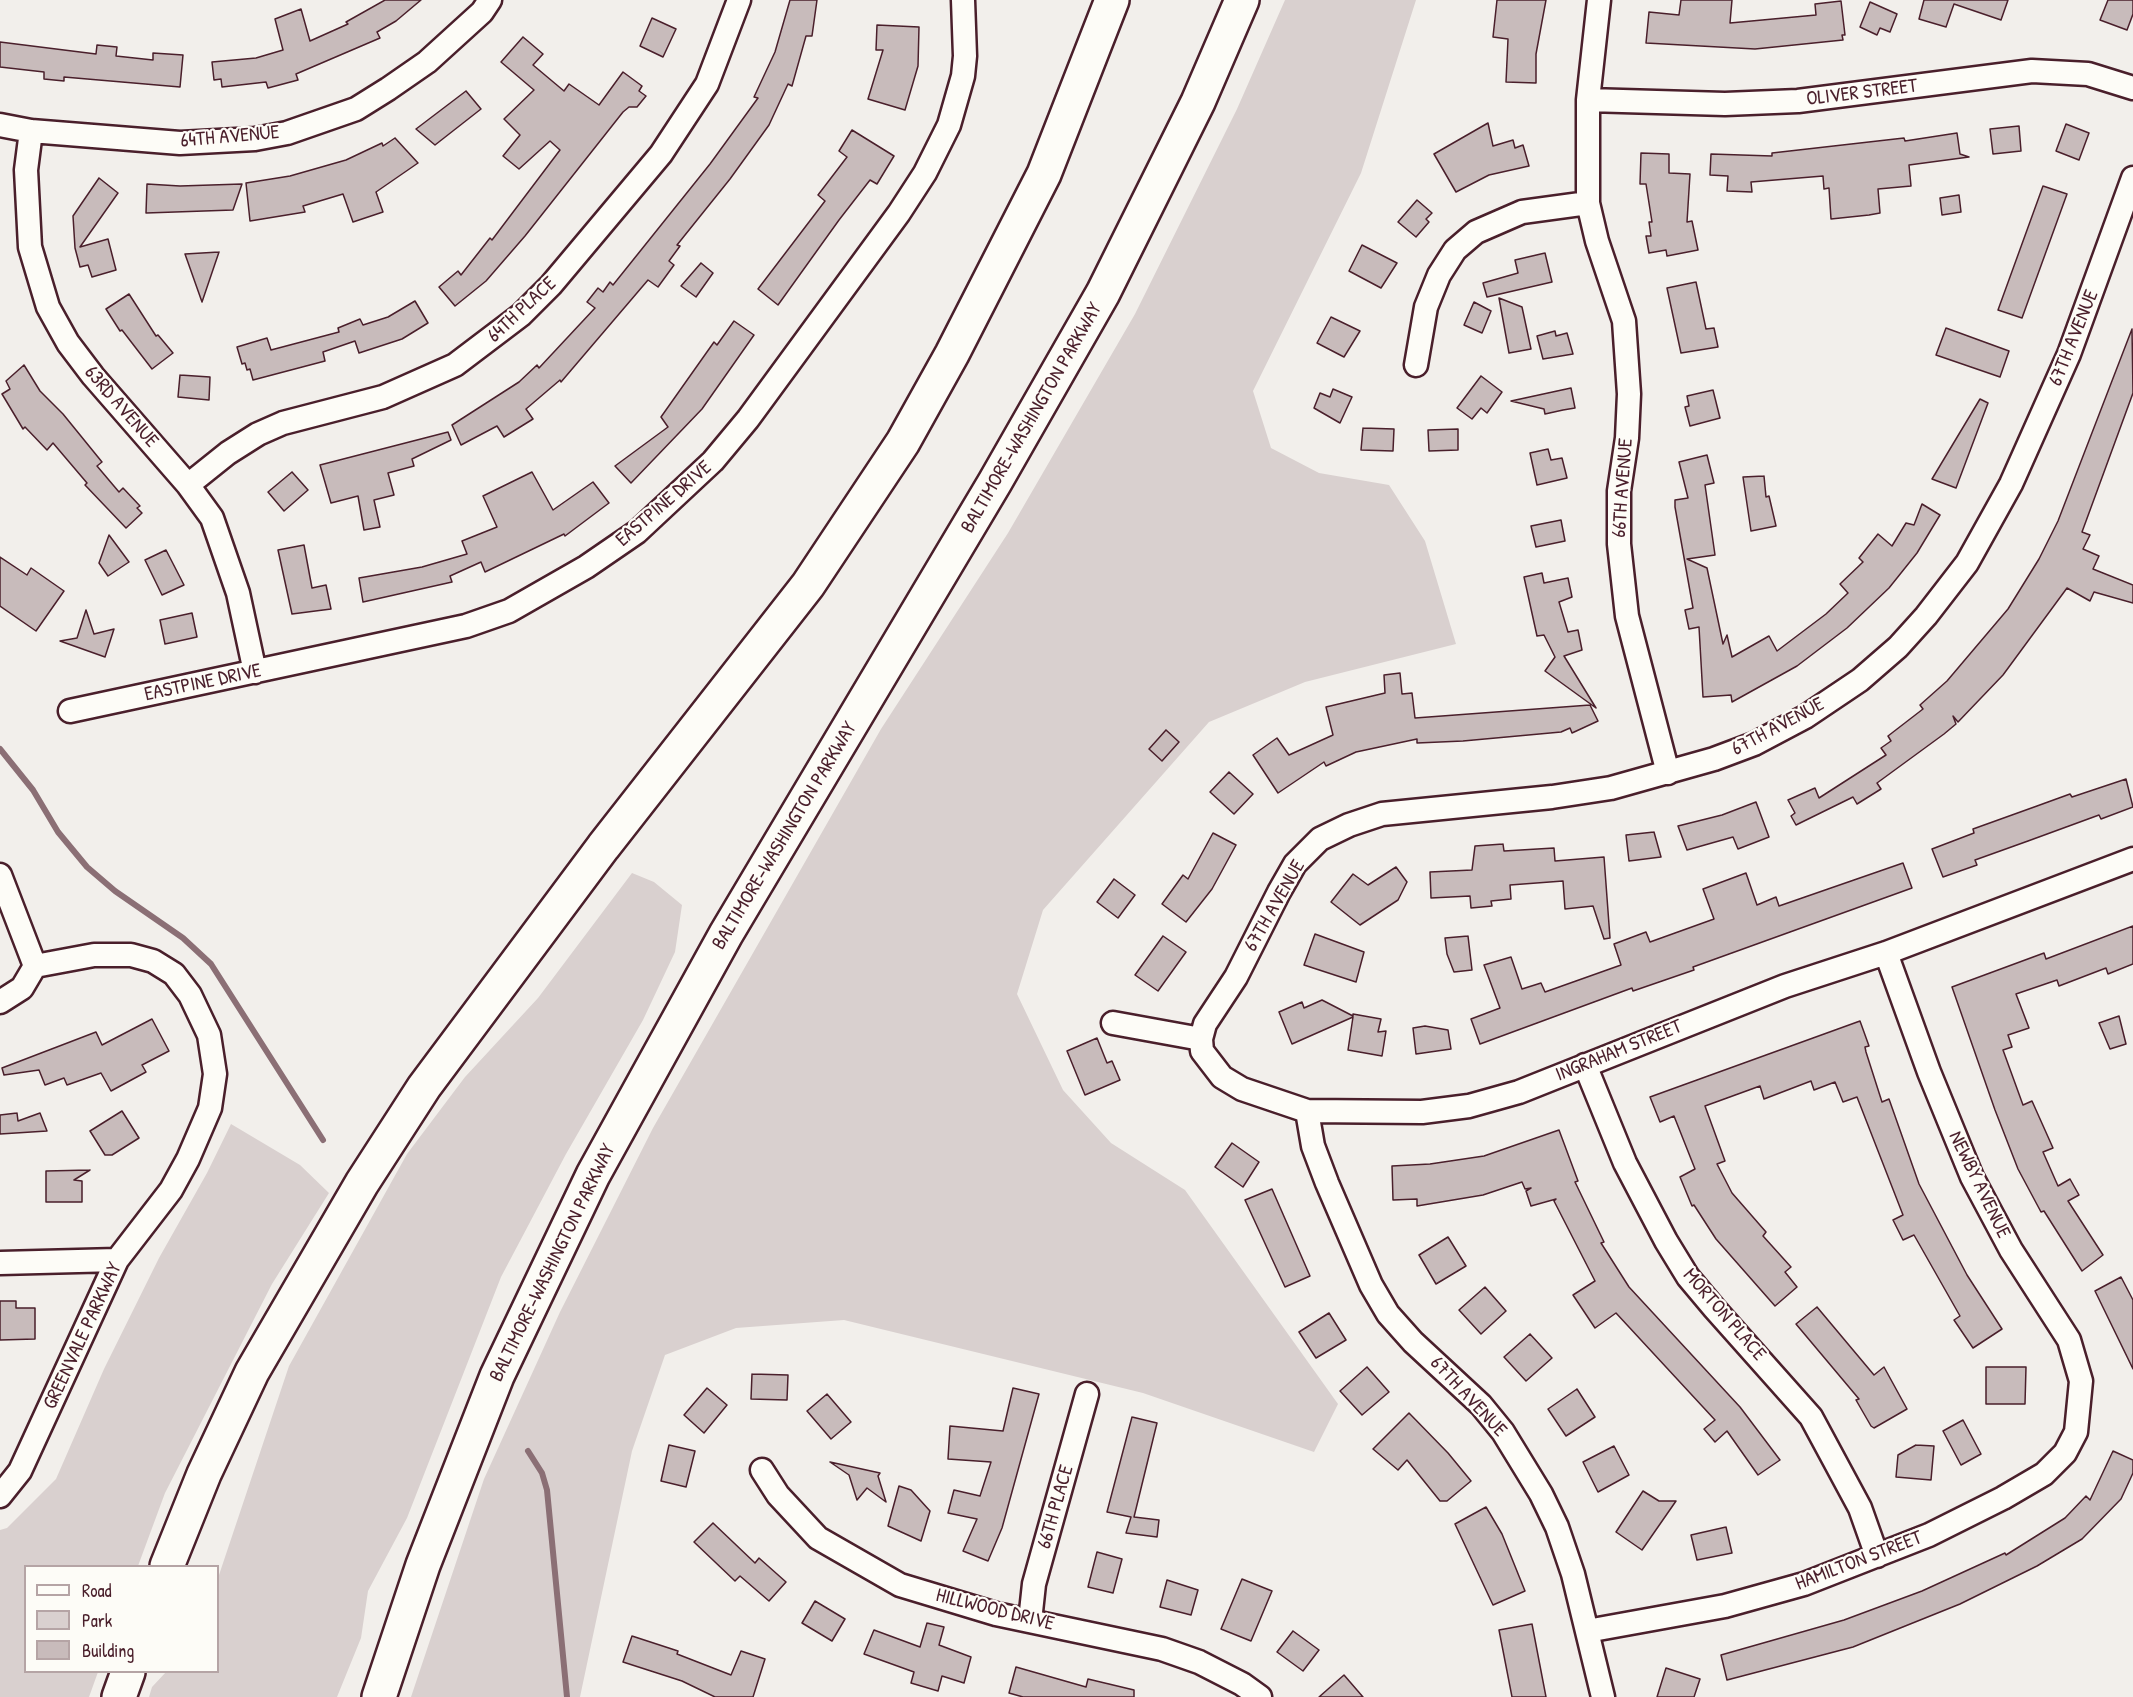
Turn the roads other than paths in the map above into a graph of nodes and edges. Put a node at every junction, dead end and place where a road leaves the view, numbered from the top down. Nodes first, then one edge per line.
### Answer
1 (490, 0) edge
2 (739, 0) edge
3 (963, 0) edge
4 (1104, 0) edge
5 (1112, 0) edge
6 (1242, 0) edge
7 (1599, 0) edge
8 (1090, 62) junction
9 (2133, 88) edge
10 (1588, 100) junction
11 (0, 125) edge
12 (31, 131) junction
13 (2133, 178) edge
14 (1588, 203) junction
15 (1416, 365) dead end
16 (188, 485) junction
17 (255, 672) junction
18 (70, 711) dead end
19 (1668, 773) junction
20 (2133, 859) edge
21 (0, 875) edge
22 (1886, 953) junction
23 (35, 966) junction
24 (0, 1002) edge
25 (1113, 1023) dead end
26 (1200, 1039) junction
27 (1585, 1065) junction
28 (1307, 1111) junction
29 (117, 1260) junction
30 (0, 1263) edge
31 (1088, 1394) dead end
32 (2080, 1409) joint
33 (762, 1470) dead end
34 (0, 1496) edge
35 (1877, 1556) junction
36 (167, 1565) edge
37 (1030, 1621) junction
38 (1587, 1631) junction
39 (127, 1673) edge
40 (119, 1697) edge
41 (380, 1697) edge
42 (1260, 1697) edge
43 (1604, 1697) edge

1 - 12 street, 64TH AVENUE
2 - 16 street, 64TH PLACE
3 - 17 street, EASTPINE DRIVE
4 - 8 highway
5 - 8 highway
6 - 41 highway, BALTIMORE-WASHINGTON PARKWAY
7 - 10 street, 66TH AVENUE
8 - 36 highway
9 - 10 street, OLIVER STREET
10 - 14 street, 66TH AVENUE
11 - 12 street, 64TH AVENUE
12 - 16 street, 63RD AVENUE
13 - 19 street, 67TH AVENUE
14 - 15 street
14 - 19 street, 66TH AVENUE
16 - 17 street, 63RD AVENUE
17 - 18 street, EASTPINE DRIVE
19 - 26 street, 67TH AVENUE
20 - 22 street, INGRAHAM STREET
21 - 23 street
22 - 27 street, INGRAHAM STREET
22 - 32 street, NEWBY AVENUE
23 - 24 street
23 - 29 street, GREENVALE PARKWAY
25 - 26 street
26 - 28 street, INGRAHAM STREET
27 - 28 street, INGRAHAM STREET
27 - 35 street, MORTON PLACE
28 - 38 street, 67TH AVENUE
29 - 30 street
29 - 34 street, GREENVALE PARKWAY
31 - 37 street, 66TH PLACE
32 - 35 street, HAMILTON STREET
33 - 37 street, HILLWOOD DRIVE
35 - 38 street, HAMILTON STREET
37 - 42 street, HILLWOOD DRIVE
38 - 43 street, 67TH AVENUE
39 - 40 highway

